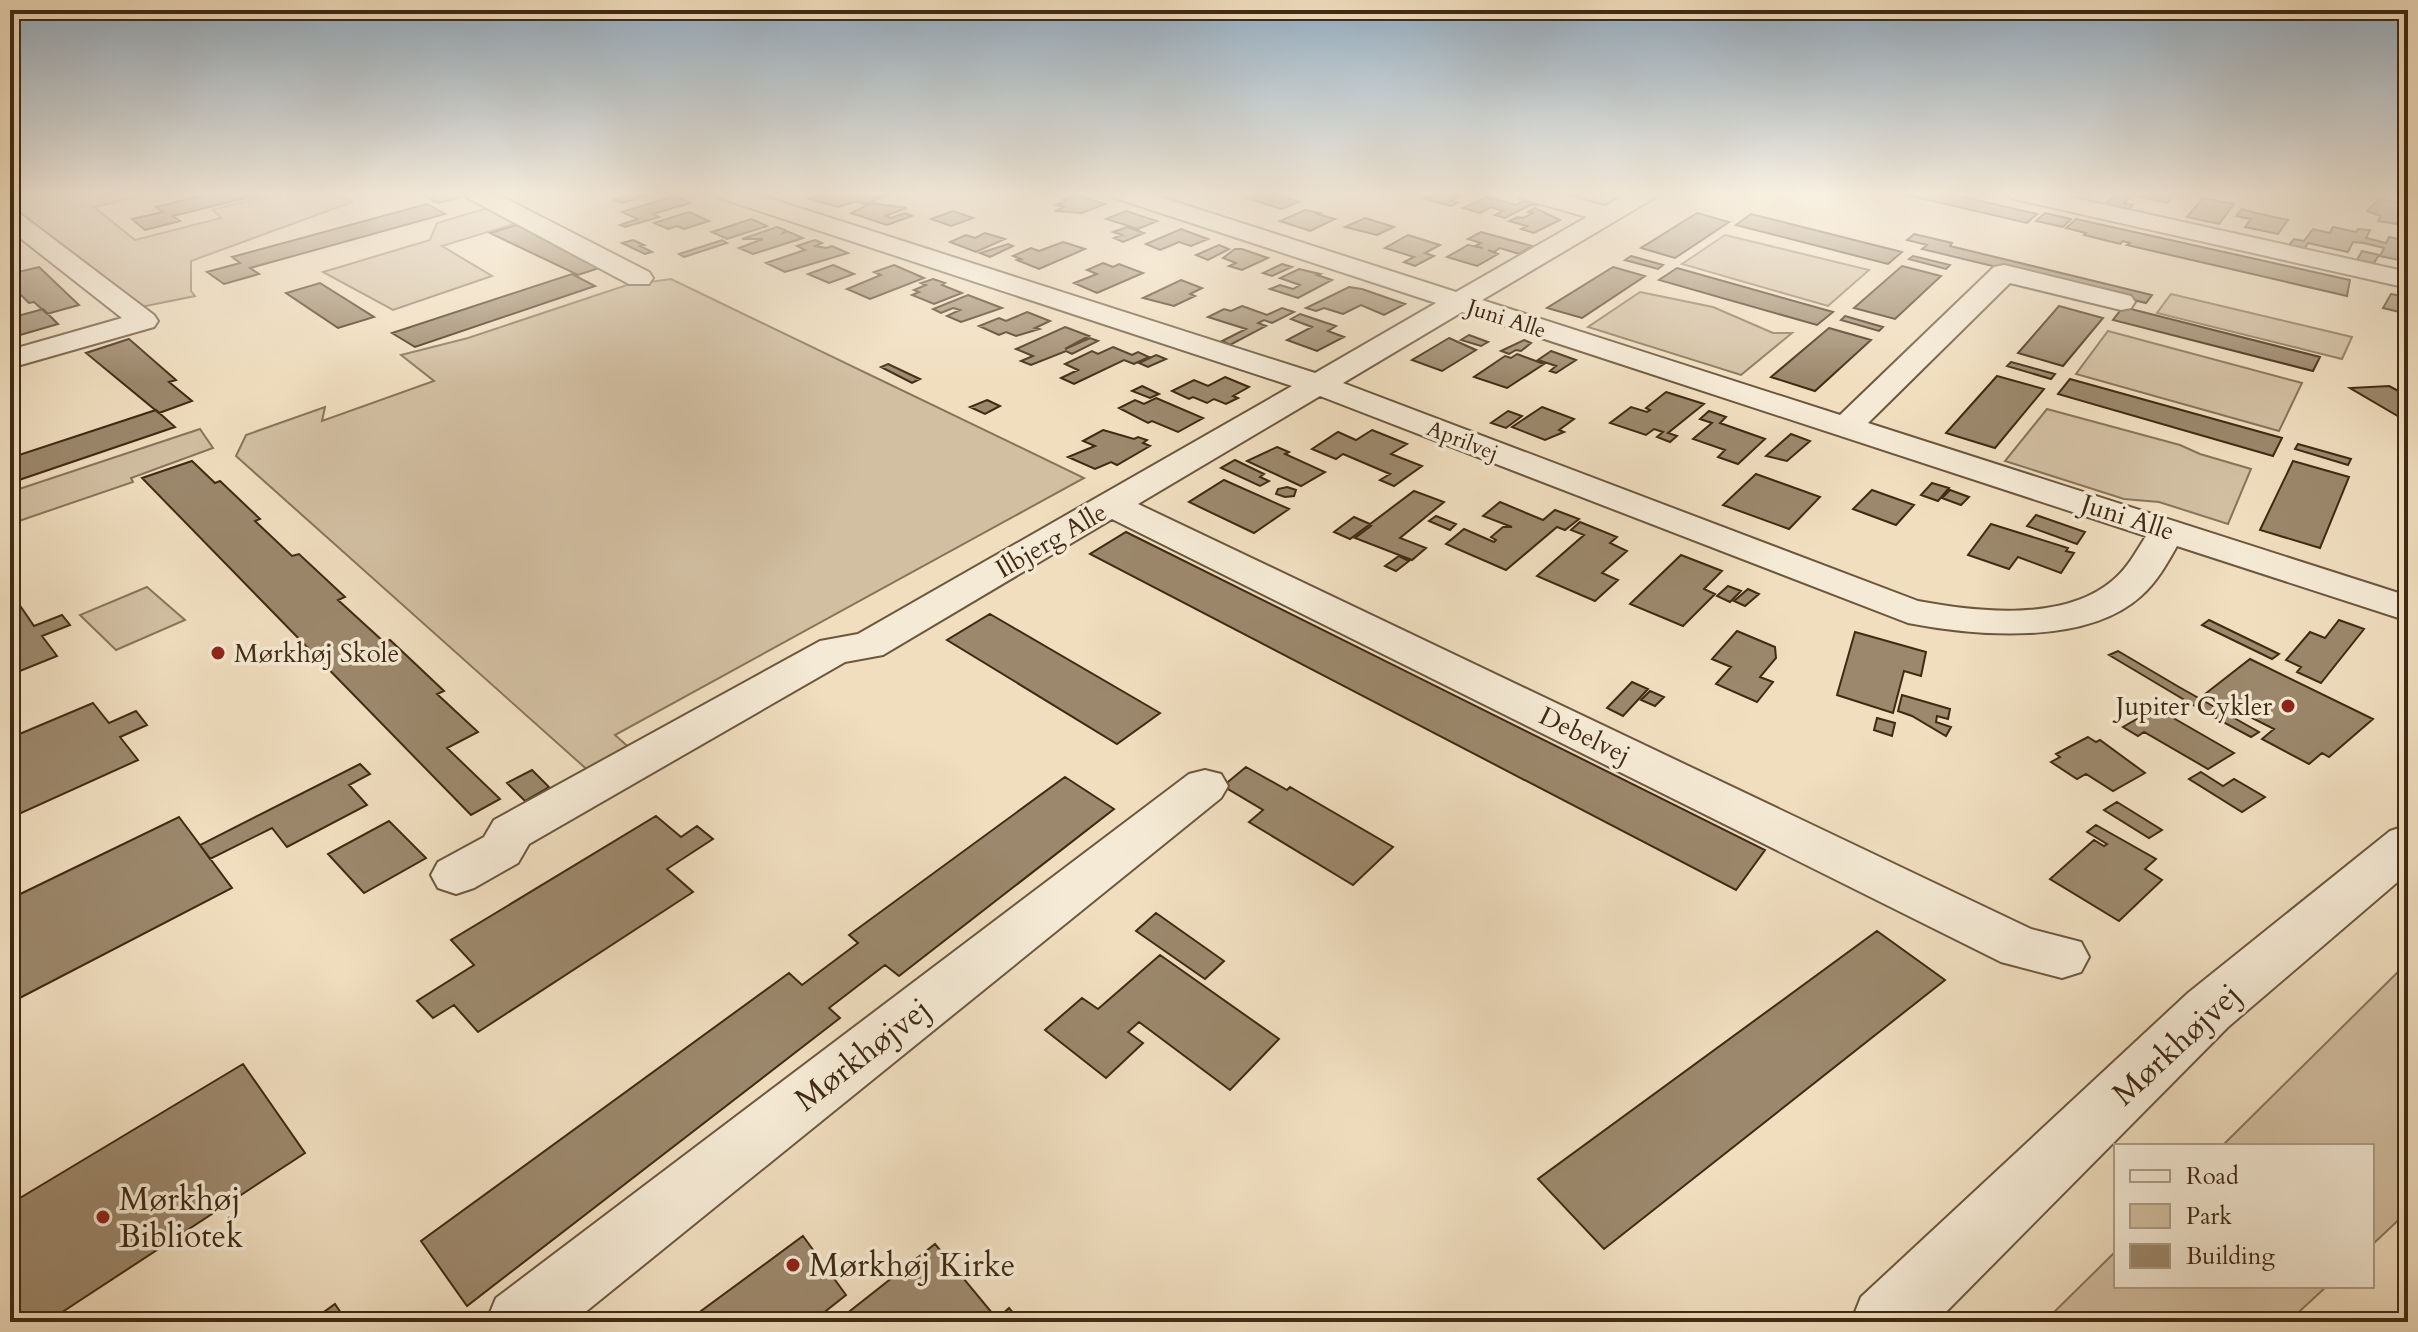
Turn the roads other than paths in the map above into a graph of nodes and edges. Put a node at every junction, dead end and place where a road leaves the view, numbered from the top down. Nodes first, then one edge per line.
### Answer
1 (58, 255) edge
2 (595, 255) edge
3 (920, 255) edge
4 (1313, 255) edge
5 (1541, 255) edge
6 (2297, 255) edge
7 (639, 278) dead end
8 (2408, 280) edge
9 (2121, 302) dead end
10 (1460, 303) junction
11 (10, 359) edge
12 (1318, 384) junction
13 (1847, 426) junction
14 (1111, 505) junction
15 (2169, 530) junction
16 (2408, 609) edge
17 (1205, 786) dead end
18 (2408, 844) edge
19 (456, 875) dead end
20 (2062, 957) dead end
21 (520, 1322) edge
22 (1886, 1322) edge

1 - 11 street
2 - 7 street
3 - 12 street, Aprilvej
4 - 10 street, Juni Alle
5 - 10 street, Ilbjerg Alle
6 - 8 street
9 - 13 street
10 - 12 street, Ilbjerg Alle
10 - 13 street, Juni Alle
12 - 14 street, Ilbjerg Alle
12 - 15 street, Aprilvej
13 - 15 street, Juni Alle
14 - 19 street, Ilbjerg Alle
14 - 20 street, Debelvej
15 - 16 street, Juni Alle
17 - 21 street, Mørkhøjvej
18 - 22 street, Mørkhøjvej

